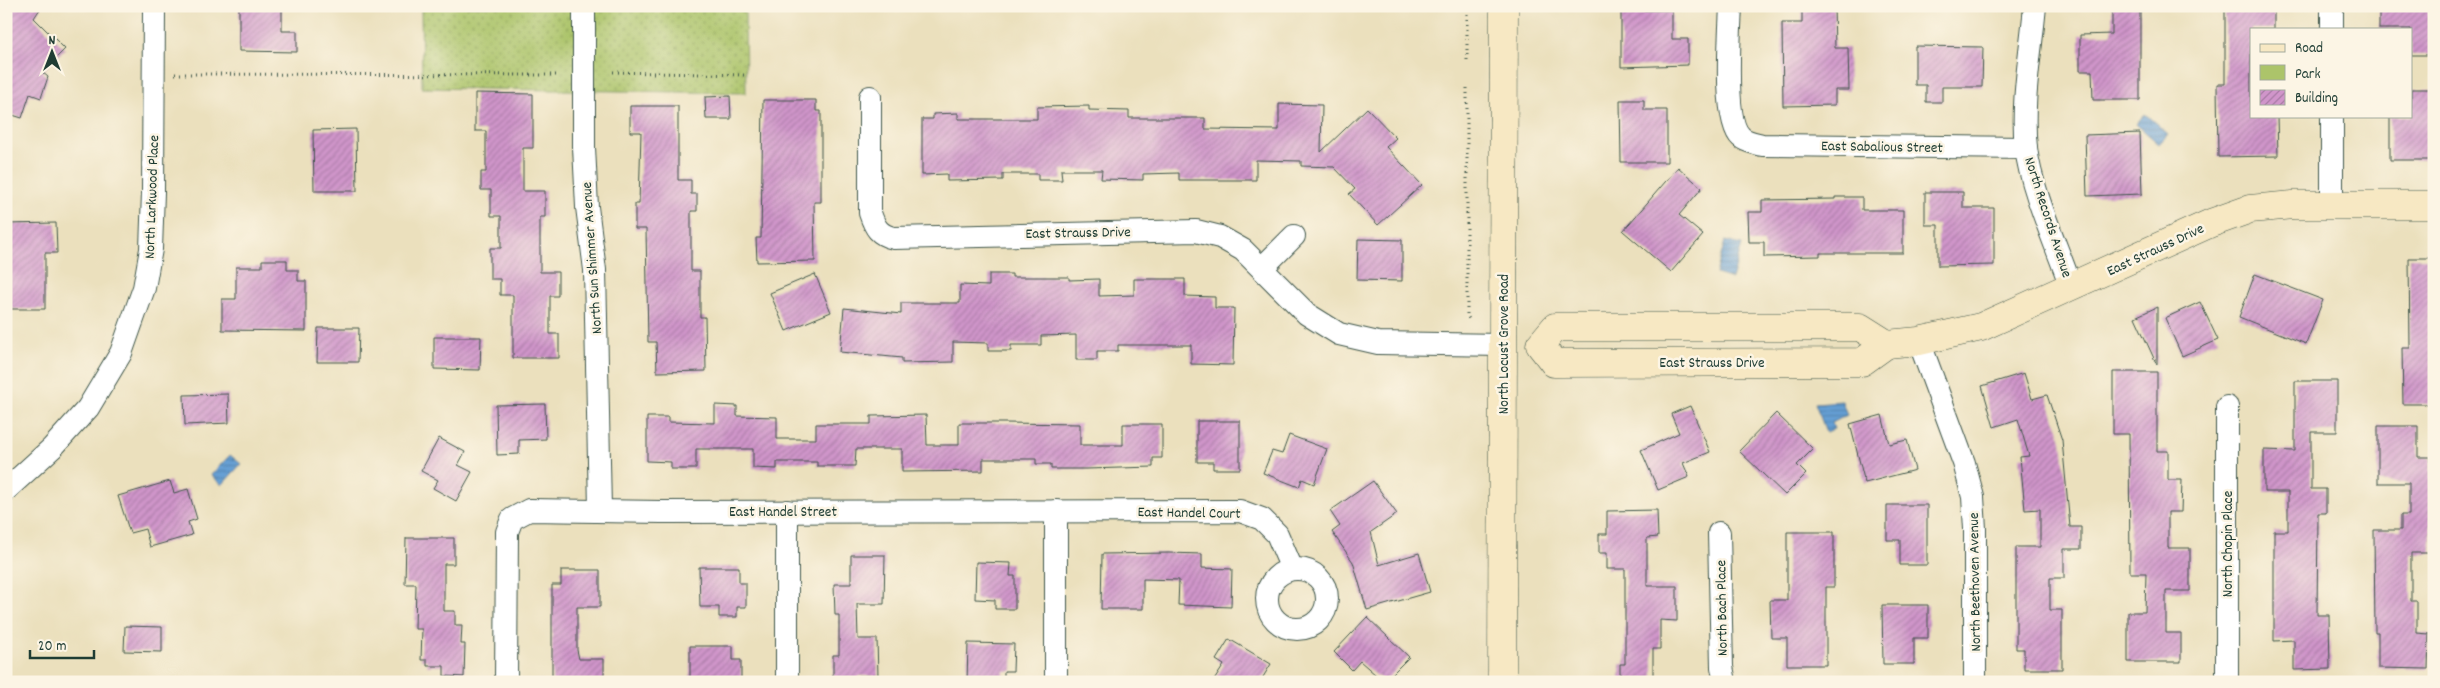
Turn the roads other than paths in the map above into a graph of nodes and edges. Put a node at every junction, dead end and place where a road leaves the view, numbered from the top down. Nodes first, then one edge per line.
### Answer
1 (154, 6) edge
2 (584, 6) edge
3 (1504, 6) edge
4 (1730, 6) edge
5 (2035, 6) edge
6 (2332, 6) edge
7 (2332, 28) edge
8 (870, 97) dead end
9 (2332, 118) edge
10 (2026, 148) junction
11 (2332, 205) junction
12 (2434, 205) edge
13 (1294, 236) dead end
14 (1262, 268) junction
15 (2071, 287) junction
16 (1919, 342) junction
17 (1887, 344) junction
18 (1503, 345) junction
19 (1540, 345) junction
20 (2227, 407) dead end
21 (6, 490) edge
22 (600, 509) junction
23 (787, 511) junction
24 (1056, 511) junction
25 (1720, 533) dead end
26 (1292, 569) dead end
27 (506, 682) edge
28 (787, 682) edge
29 (1056, 682) edge
30 (1502, 682) edge
31 (1725, 682) edge
32 (1975, 682) edge
33 (2227, 682) edge

1 - 21 street, North Larkwood Place
2 - 22 street, North Sun Shimmer Avenue
3 - 18 street, North Locust Grove Road
4 - 10 street, East Sabalious Street
5 - 10 street
6 - 7 street
8 - 14 street, East Strauss Drive
9 - 11 street
10 - 15 street, North Records Avenue
11 - 12 street, East Strauss Drive
11 - 15 street, East Strauss Drive
13 - 14 street
14 - 18 street, East Strauss Drive
15 - 16 street, East Strauss Drive
16 - 17 street, East Strauss Drive
16 - 32 street, North Beethoven Avenue
17 - 19 street
17 - 19 street, East Strauss Drive
18 - 19 street, East Strauss Drive
18 - 30 street, North Locust Grove Road
20 - 33 street, North Chopin Place
22 - 23 street, East Handel Street
22 - 27 street, East Handel Street
23 - 24 street, East Handel Street
23 - 28 street
24 - 26 street, East Handel Court
24 - 29 street
25 - 31 street, North Bach Place

